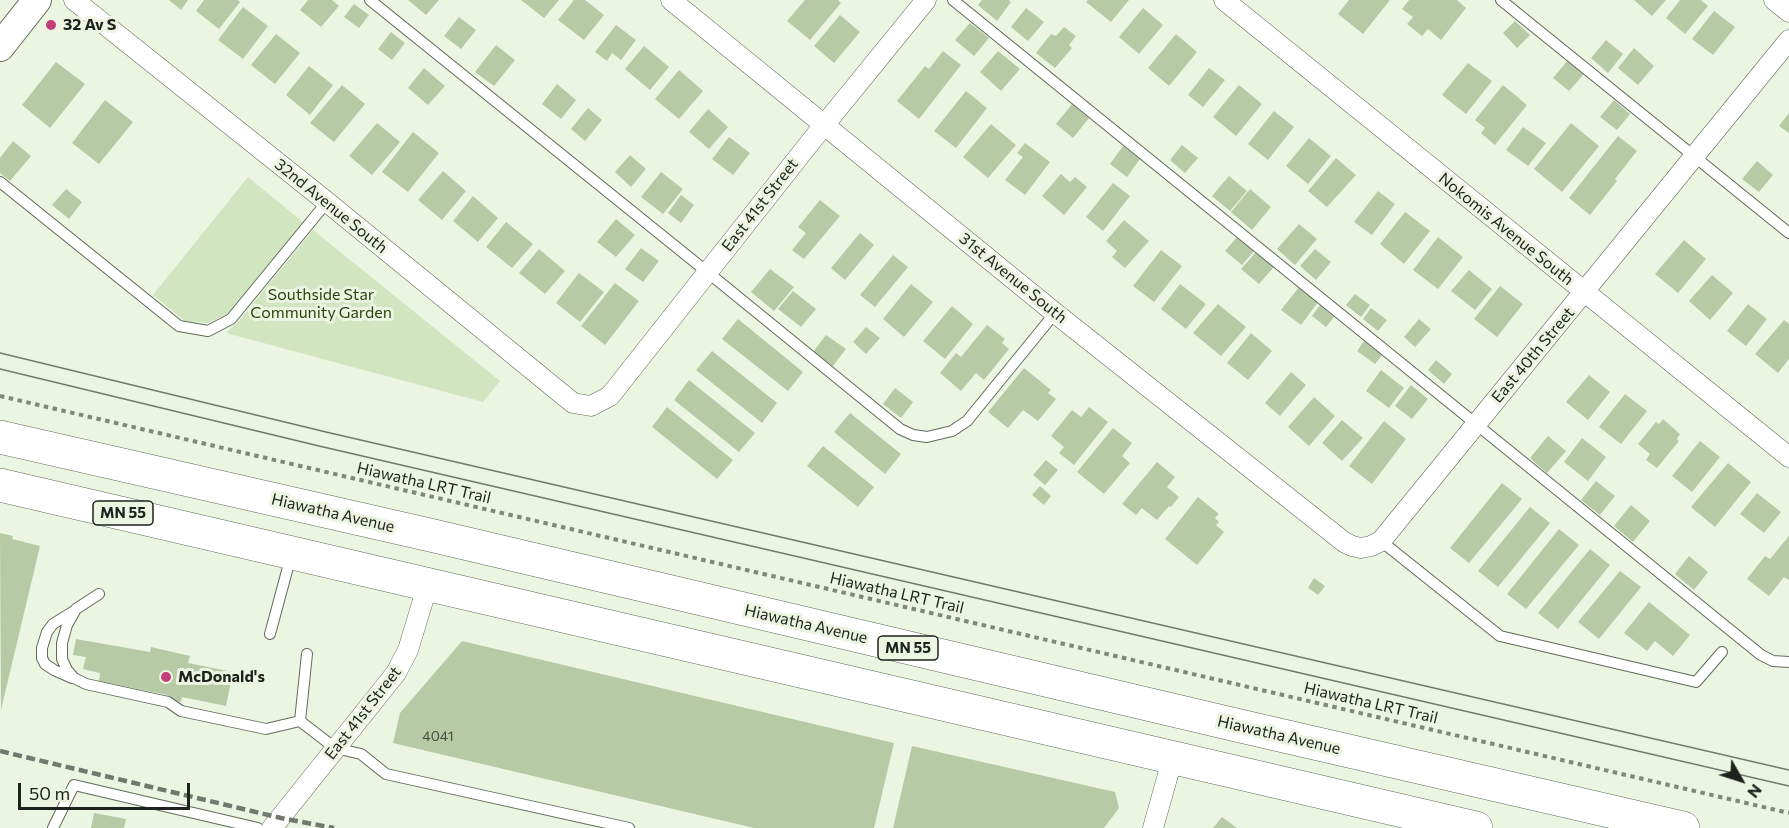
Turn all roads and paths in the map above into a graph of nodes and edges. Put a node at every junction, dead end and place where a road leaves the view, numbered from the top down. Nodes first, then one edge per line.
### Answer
1 (37, 0) edge
2 (74, 0) edge
3 (370, 0) edge
4 (671, 0) edge
5 (926, 0) edge
6 (953, 0) edge
7 (1224, 0) edge
8 (1501, 0) edge
9 (1774, 0) edge
10 (1789, 12) edge
11 (1789, 40) edge
12 (0, 47) edge
13 (825, 124) junction
14 (1695, 156) junction
15 (0, 182) edge
16 (327, 202) junction
17 (1789, 233) edge
18 (708, 272) junction
19 (1585, 292) junction
20 (1055, 313) junction
21 (0, 396) edge
22 (591, 406) joint
23 (1477, 423) junction
24 (0, 437) edge
25 (1789, 457) edge
26 (0, 485) edge
27 (1381, 541) junction
28 (292, 553) junction
29 (428, 584) junction
30 (99, 594) dead end
31 (76, 609) junction
32 (270, 634) dead end
33 (1722, 652) dead end
34 (307, 654) dead end
35 (1789, 662) edge
36 (74, 678) junction
37 (300, 721) junction
38 (335, 748) junction
39 (1173, 758) junction
40 (1789, 813) edge
41 (53, 828) edge
42 (258, 828) edge
43 (272, 828) edge
44 (629, 828) edge
45 (1153, 828) edge
46 (1476, 828) edge
47 (1683, 828) edge

1 - 12 street
2 - 16 street, 32nd Avenue South
3 - 18 lane
4 - 13 street, 31st Avenue South
5 - 13 street, East 41st Street
6 - 23 lane
7 - 19 street, Nokomis Avenue South
8 - 14 lane
9 - 10 street
11 - 14 street, East 40th Street
13 - 18 street, East 41st Street
13 - 20 street, 31st Avenue South
14 - 17 lane
14 - 19 street, East 40th Street
15 - 16 lane
16 - 22 street, 32nd Avenue South
18 - 20 lane
18 - 22 street, East 41st Street
19 - 23 street, East 40th Street
19 - 25 street, Nokomis Avenue South
20 - 27 street, 31st Avenue South
21 - 40 path, Hiawatha LRT Trail
23 - 27 street, East 40th Street
23 - 35 lane
24 - 47 highway, Hiawatha Avenue / MN 55
26 - 28 highway, MN 55
27 - 33 lane
28 - 29 highway, MN 55
28 - 32 lane
29 - 38 street, East 41st Street
29 - 39 highway, MN 55
30 - 31 lane
31 - 36 lane
31 - 36 lane
34 - 37 lane
36 - 37 lane
37 - 38 lane
38 - 43 street, East 41st Street
38 - 44 lane
39 - 45 street
39 - 46 highway, MN 55
41 - 42 lane

